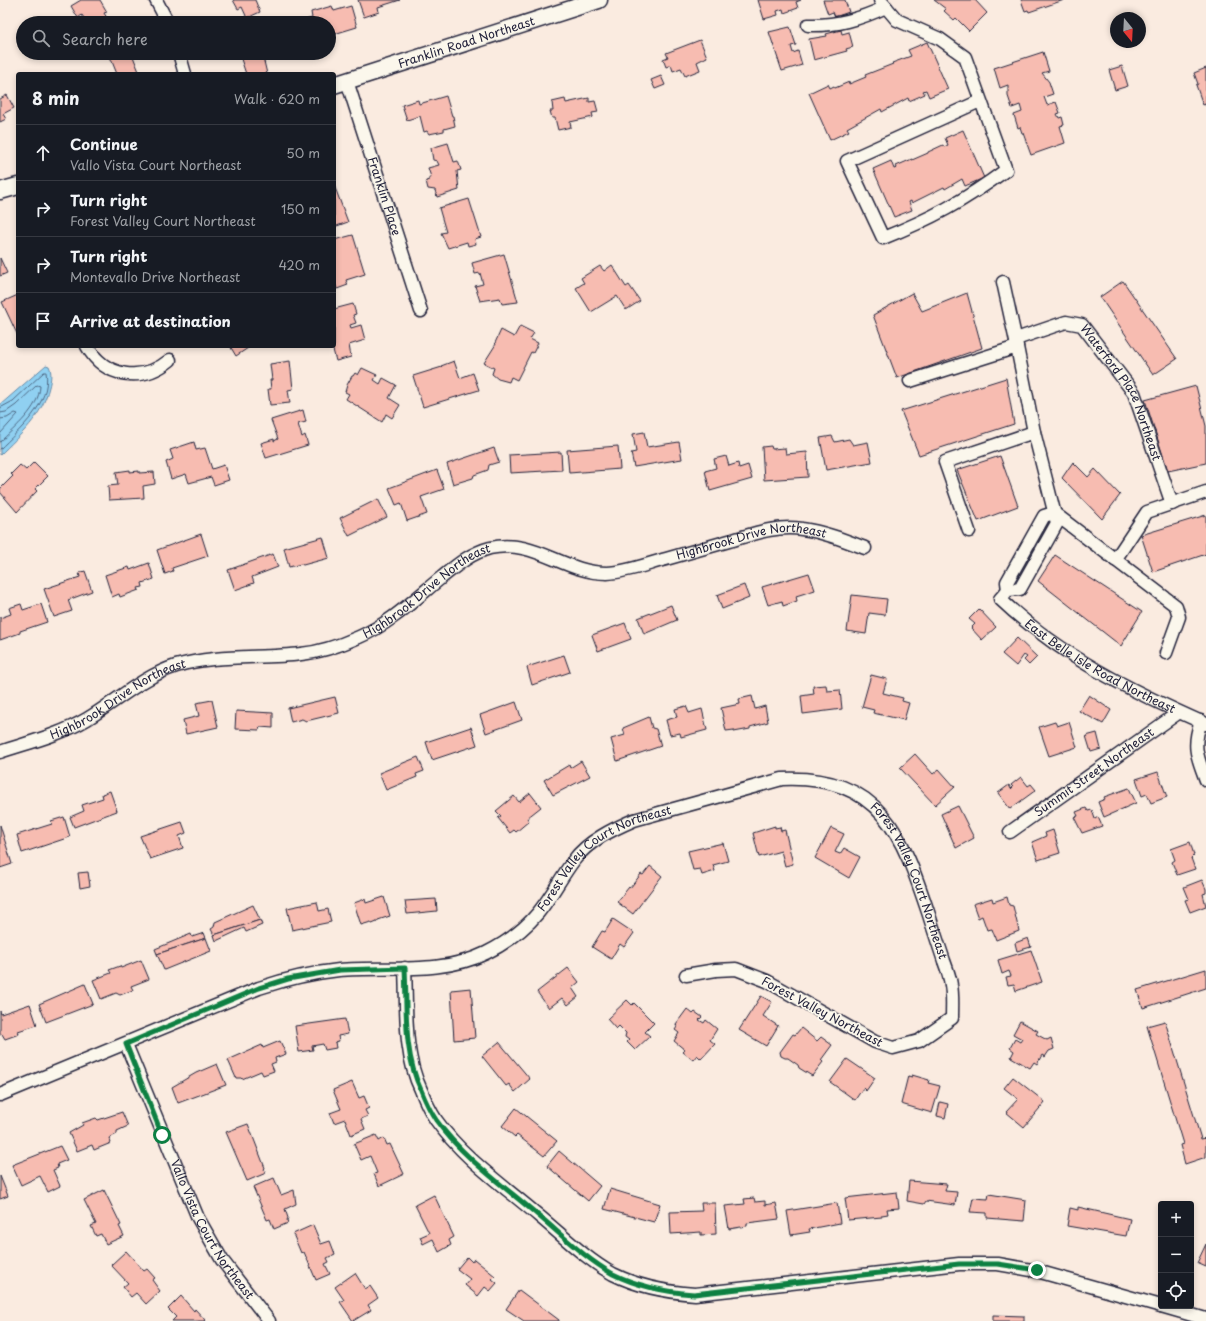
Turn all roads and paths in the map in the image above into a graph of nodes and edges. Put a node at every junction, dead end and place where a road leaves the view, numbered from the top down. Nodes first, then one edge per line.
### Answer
1 (156, 0) edge
2 (599, 0) edge
3 (882, 2) edge
4 (578, 3) edge
5 (164, 16) edge
6 (808, 25) dead end
7 (181, 60) edge
8 (184, 72) edge
9 (340, 83) edge
10 (980, 101) junction
11 (16, 187) edge
12 (0, 192) edge
13 (1003, 282) dead end
14 (421, 311) dead end
15 (1016, 343) junction
16 (88, 348) edge
17 (170, 360) dead end
18 (910, 381) dead end
19 (1034, 432) junction
20 (1206, 492) edge
21 (1172, 504) junction
22 (1054, 513) junction
23 (969, 531) dead end
24 (865, 548) dead end
25 (1115, 560) junction
26 (1166, 653) dead end
27 (1178, 713) junction
28 (1203, 723) edge
29 (0, 752) edge
30 (1206, 780) edge
31 (1010, 832) dead end
32 (405, 968) junction
33 (686, 975) dead end
34 (952, 1018) joint
35 (126, 1044) junction
36 (0, 1094) edge
37 (1158, 1305) edge
38 (1171, 1309) edge
39 (1206, 1319) edge
40 (269, 1321) edge

1 - 5 street
2 - 4 street, Franklin Road Northeast
3 - 6 street
3 - 10 street
4 - 9 street, Franklin Road Northeast
7 - 8 street
9 - 14 street, Franklin Place
10 - 10 street
11 - 12 street
13 - 15 street
15 - 18 street, Waterford Place Northeast
15 - 19 street
15 - 21 street, Waterford Place Northeast
16 - 17 street
19 - 22 street
19 - 23 street
20 - 21 street
21 - 25 street
22 - 25 street
22 - 27 street, East Belle Isle Road Northeast
24 - 29 street, Highbrook Drive Northeast
25 - 26 street
27 - 28 street, East Belle Isle Road Northeast
27 - 31 street, Summit Street Northeast
28 - 30 street
32 - 34 street, Forest Valley Court Northeast
32 - 35 street, Forest Valley Court Northeast
32 - 37 street
33 - 34 street, Forest Valley Northeast
35 - 36 street, Forest Valley Court Northeast
35 - 40 street, Vallo Vista Court Northeast
38 - 39 street

